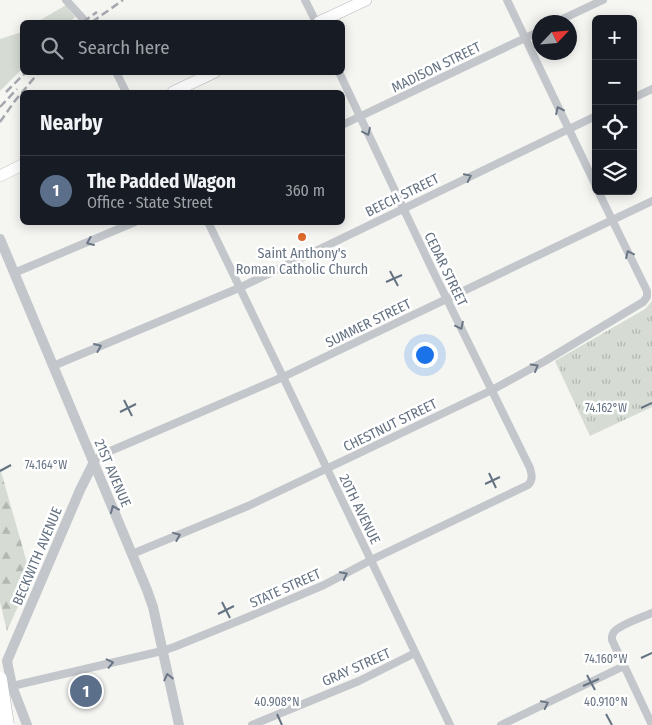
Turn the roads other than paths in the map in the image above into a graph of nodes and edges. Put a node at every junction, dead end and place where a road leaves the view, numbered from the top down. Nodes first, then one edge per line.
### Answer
1 (66, 0) edge
2 (304, 0) edge
3 (366, 0) edge
4 (507, 0) edge
5 (603, 0) edge
6 (571, 15) edge
7 (84, 20) edge
8 (317, 20) edge
9 (322, 20) edge
10 (532, 35) edge
11 (525, 38) junction
12 (118, 75) edge
13 (209, 75) edge
14 (340, 75) edge
15 (652, 89) edge
16 (125, 90) edge
17 (177, 90) edge
18 (637, 96) edge
19 (360, 117) junction
20 (592, 118) edge
21 (345, 124) edge
22 (568, 129) junction
23 (20, 166) edge
24 (0, 176) edge
25 (592, 178) edge
26 (600, 195) edge
27 (652, 201) edge
28 (403, 208) junction
29 (612, 220) junction
30 (128, 225) edge
31 (209, 225) edge
32 (0, 239) edge
33 (14, 273) junction
34 (239, 288) junction
35 (447, 299) junction
36 (53, 366) junction
37 (284, 377) junction
38 (492, 390) junction
39 (94, 462) junction
40 (327, 469) junction
41 (532, 476) joint
42 (132, 554) junction
43 (371, 560) junction
44 (652, 613) edge
45 (162, 651) junction
46 (415, 653) junction
47 (8, 662) junction
48 (624, 666) junction
49 (6, 682) edge
50 (0, 686) edge
51 (651, 724) edge
52 (7, 725) edge
53 (27, 725) edge
54 (179, 725) edge
55 (252, 725) edge
56 (450, 725) edge
57 (501, 725) edge

1 - 7 street
2 - 8 street
3 - 9 main road
4 - 11 street
5 - 6 street
10 - 11 street, MADISON STREET
11 - 19 street, MADISON STREET
22 -> 11 street
12 - 16 street
13 - 17 main road
14 - 19 street, CEDAR STREET
15 - 18 street
19 - 21 street, MADISON STREET
19 -> 28 street, CEDAR STREET
20 - 22 street, BEECH STREET
22 - 25 street
28 -> 22 street, BEECH STREET
23 - 24 main road
26 - 29 street
27 - 29 street, SUMMER STREET
28 - 34 street, BEECH STREET
28 - 35 street, CEDAR STREET
29 - 35 street, SUMMER STREET
38 -> 29 street, CHESTNUT STREET
30 -> 33 street
31 - 34 street, 20TH AVENUE
32 - 33 street, 21ST AVENUE
33 - 36 street, 21ST AVENUE
36 -> 34 street, BEECH STREET
34 - 37 street, 20TH AVENUE
35 - 37 street, SUMMER STREET
35 -> 38 street, CEDAR STREET
36 - 39 street, 21ST AVENUE
37 - 39 street, SUMMER STREET
37 - 40 street, 20TH AVENUE
38 - 40 street, CHESTNUT STREET
38 - 41 street, CEDAR STREET
42 -> 39 street, 21ST AVENUE
39 - 47 street, BECKWITH AVENUE
42 -> 40 street, CHESTNUT STREET
40 - 43 street, 20TH AVENUE
41 - 43 street, STATE STREET
42 - 45 street, 21ST AVENUE
45 -> 43 street, STATE STREET
43 - 46 street, 20TH AVENUE
44 - 48 street
49 -> 45 street, STATE STREET
54 -> 45 street, 21ST AVENUE
46 - 55 street, GRAY STREET
46 - 56 street, 20TH AVENUE
47 - 49 street
47 - 50 street, BECKWITH AVENUE
48 - 51 street
57 -> 48 street
49 - 50 street, STATE STREET
49 - 52 highway, bridge
49 - 53 street

